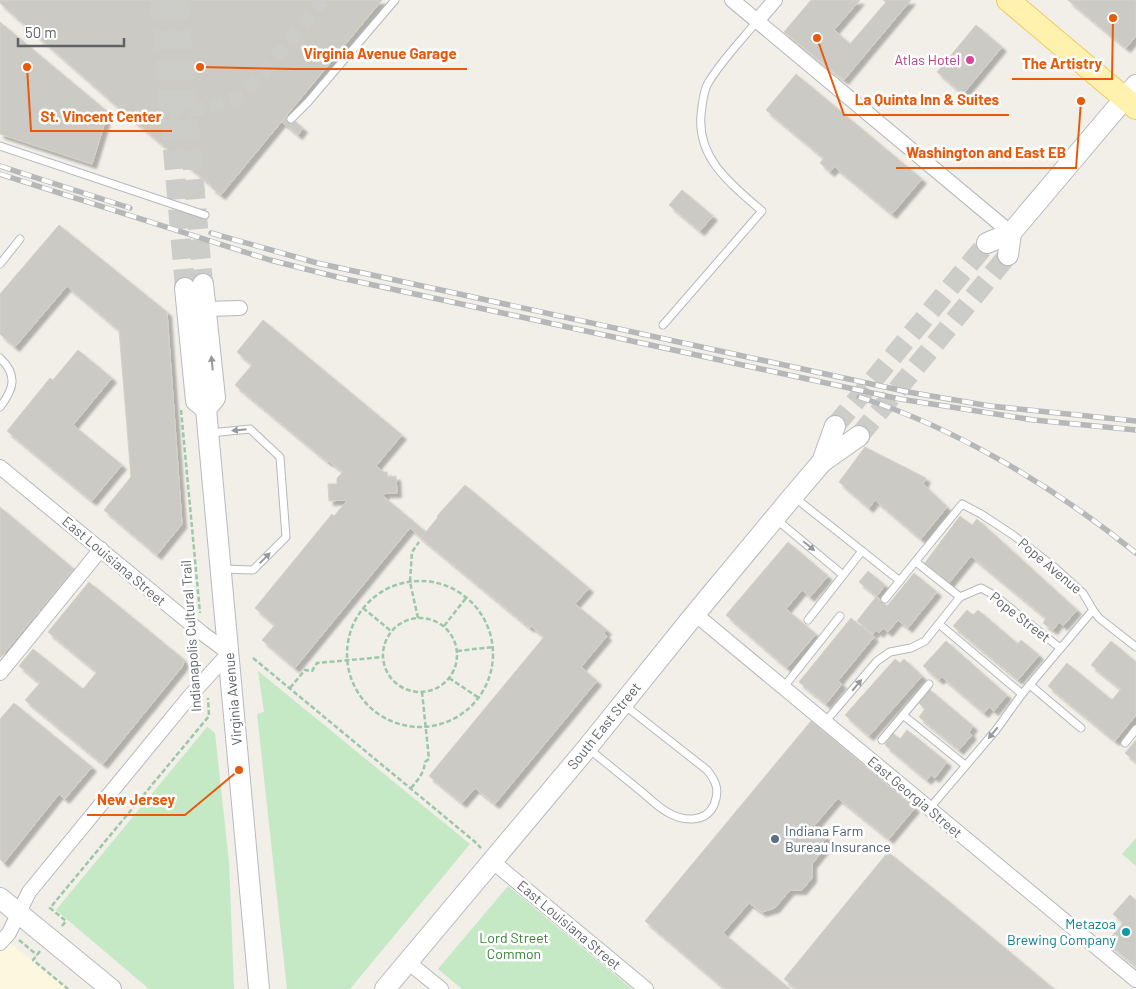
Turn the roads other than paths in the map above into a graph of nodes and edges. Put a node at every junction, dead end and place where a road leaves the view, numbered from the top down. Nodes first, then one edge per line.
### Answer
1 (395, 0) edge
2 (732, 0) edge
3 (775, 0) edge
4 (1008, 0) edge
5 (757, 21) junction
6 (1133, 97) edge
7 (291, 118) dead end
8 (0, 146) edge
9 (205, 215) dead end
10 (1011, 233) junction
11 (20, 239) dead end
12 (987, 243) tunnel mouth
13 (1008, 255) tunnel mouth
14 (0, 264) edge
15 (240, 308) dead end
16 (206, 309) junction
17 (663, 326) dead end
18 (0, 358) edge
19 (0, 407) edge
20 (206, 409) junction
21 (835, 426) tunnel mouth
22 (209, 433) junction
23 (859, 436) tunnel mouth
24 (822, 462) junction
25 (0, 467) edge
26 (793, 496) junction
27 (775, 518) junction
28 (101, 549) junction
29 (862, 551) junction
30 (916, 562) junction
31 (221, 570) junction
32 (843, 575) junction
33 (900, 581) junction
34 (960, 597) junction
35 (885, 598) dead end
36 (1093, 610) junction
37 (695, 614) junction
38 (840, 616) dead end
39 (808, 620) dead end
40 (939, 624) junction
41 (1136, 647) edge
42 (1060, 648) junction
43 (229, 654) junction
44 (0, 673) edge
45 (929, 684) dead end
46 (1030, 684) junction
47 (784, 688) junction
48 (1022, 694) junction
49 (623, 704) junction
50 (903, 715) junction
51 (825, 722) junction
52 (1081, 728) dead end
53 (1136, 729) edge
54 (882, 740) dead end
55 (1125, 743) dead end
56 (587, 748) junction
57 (965, 765) junction
58 (929, 809) junction
59 (492, 861) junction
60 (0, 898) edge
61 (19, 913) junction
62 (0, 944) edge
63 (408, 962) junction
64 (1136, 980) edge
65 (111, 989) edge
66 (259, 989) edge
67 (385, 989) edge
68 (441, 989) edge
69 (646, 989) edge

1 - 7 lane
2 - 5 street
3 - 5 street
4 - 6 main road
5 - 10 street
5 - 17 lane
6 - 10 main road
8 - 9 lane
10 - 12 main road
10 - 13 main road
11 - 14 lane
15 - 16 street
20 -> 16 main road, Virginia Avenue
16 - 20 main road, Virginia Avenue
18 - 19 lane
20 - 22 main road, Virginia Avenue
21 - 24 main road, South East Street
22 - 31 main road, Virginia Avenue
31 -> 22 lane
23 - 24 main road, South East Street
24 - 26 main road, South East Street
25 - 28 street, East Louisiana Street
26 - 27 main road, South East Street
26 - 29 lane
27 -> 32 lane
27 - 37 main road, South East Street
28 - 43 street, East Louisiana Street
28 - 44 street
29 - 32 lane
29 - 33 lane
30 - 33 lane, Pope Avenue
30 - 34 lane
30 - 36 lane, Pope Avenue
31 - 43 main road, Virginia Avenue
32 - 39 lane
33 - 35 lane, Pope Avenue
34 - 40 lane
34 - 42 lane, Pope Street
36 - 41 lane
36 - 42 lane
37 - 47 street, East Georgia Street
37 - 49 main road, South East Street
38 - 47 lane
40 - 48 lane
51 -> 40 lane
42 - 46 lane
43 - 61 street
43 - 66 main road, Virginia Avenue
45 - 50 lane
46 - 48 lane
46 - 52 lane
47 - 51 street, East Georgia Street
48 -> 57 lane
49 - 56 main road, South East Street
49 - 56 lane
50 - 54 lane
50 - 57 lane
51 - 58 street, East Georgia Street
53 - 55 lane
56 - 59 main road, South East Street
57 - 58 lane
58 - 64 street, East Georgia Street
59 - 63 main road, South East Street
59 - 69 street, East Louisiana Street
60 - 61 main road
61 - 62 street
61 - 65 main road
63 - 67 main road, South East Street
63 - 68 street

